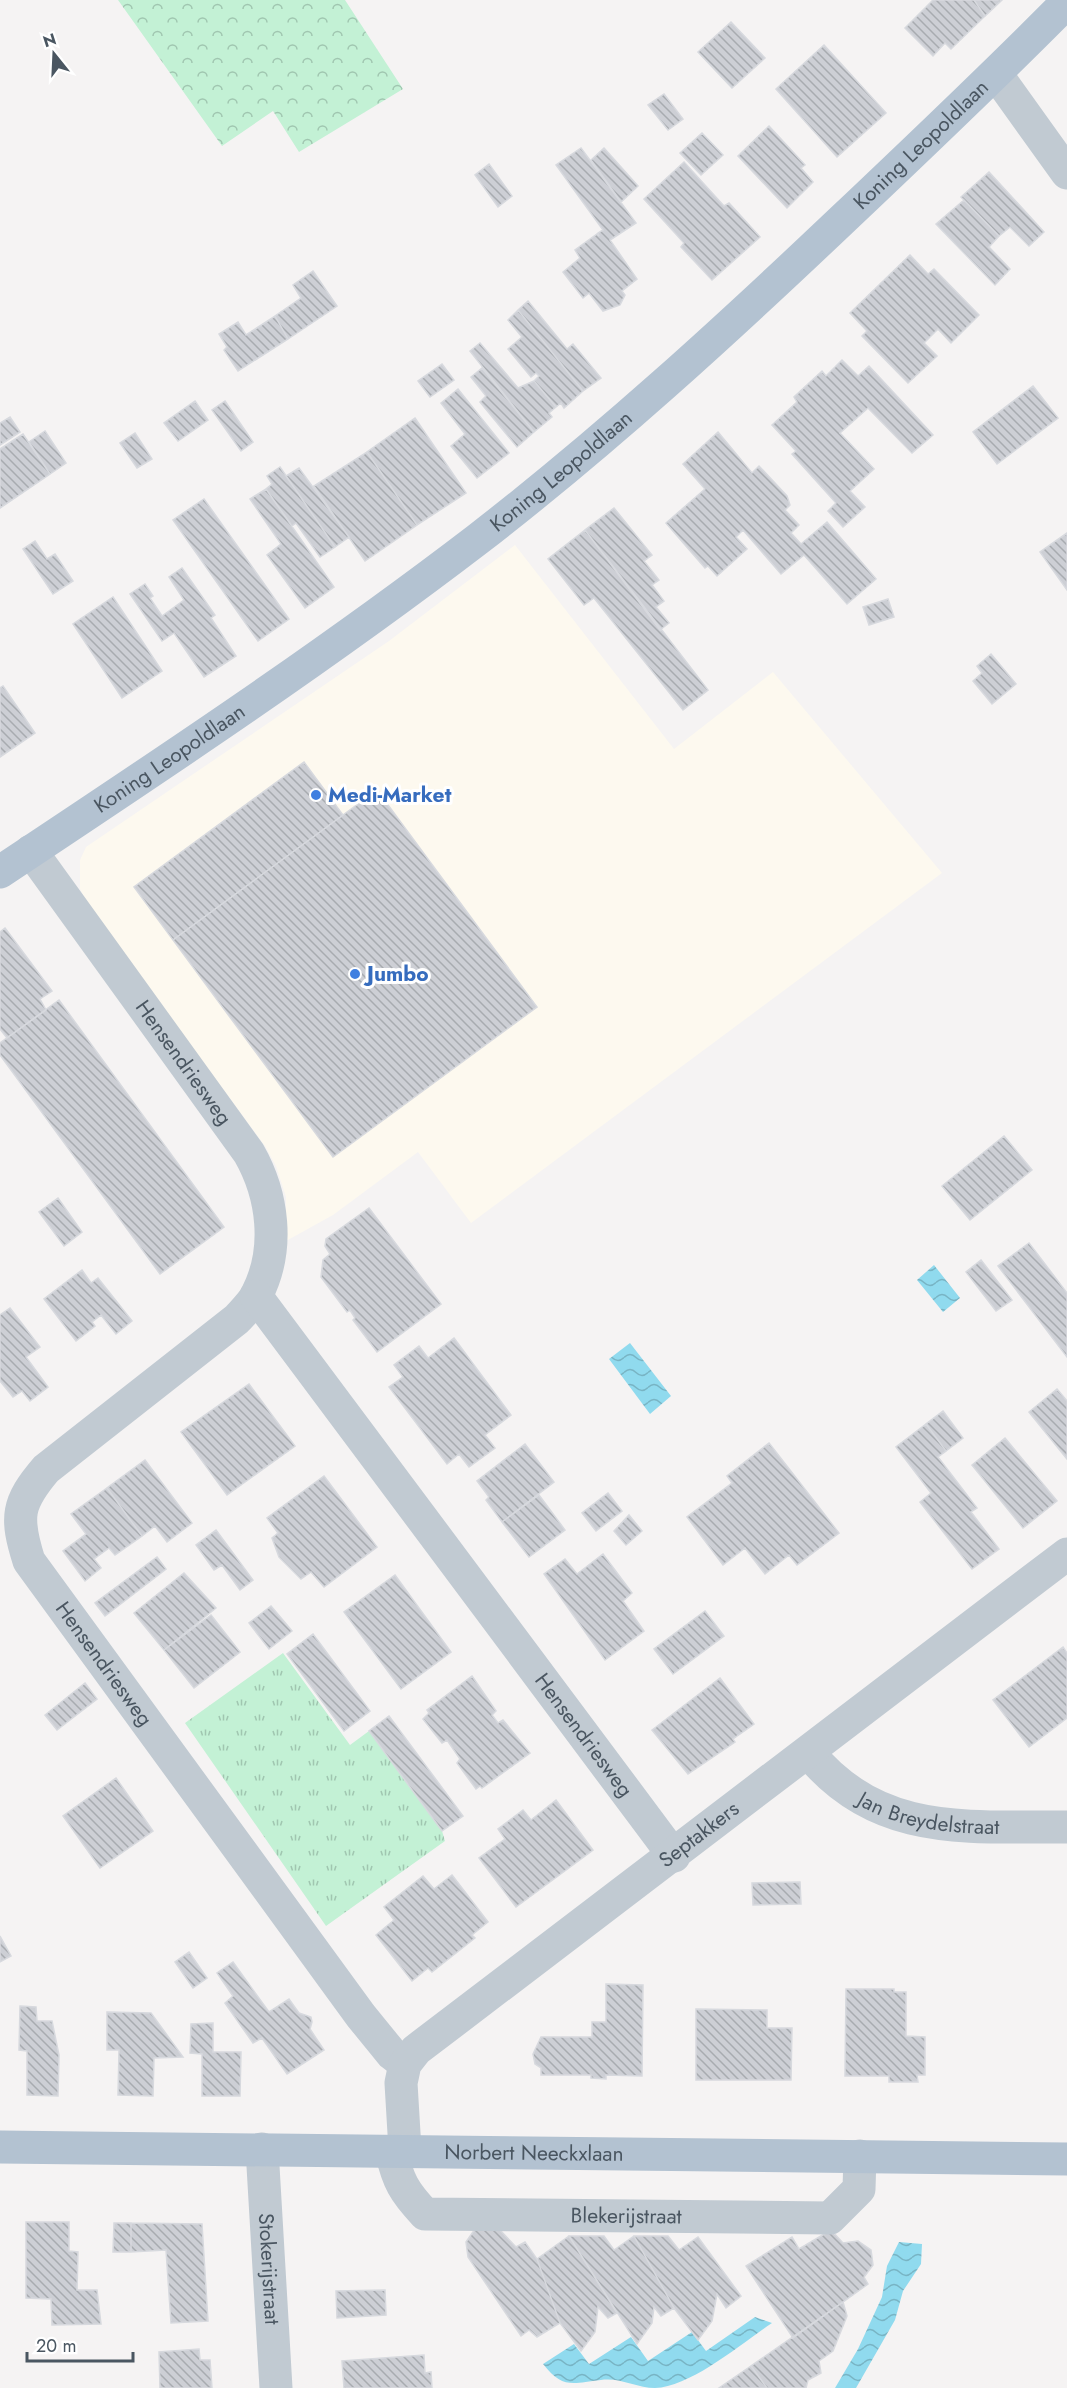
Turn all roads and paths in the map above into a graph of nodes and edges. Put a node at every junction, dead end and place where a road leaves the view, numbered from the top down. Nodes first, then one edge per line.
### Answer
1 (1067, 2) edge
2 (996, 74) junction
3 (1067, 173) edge
4 (31, 851) junction
5 (0, 872) edge
6 (256, 1296) junction
7 (1067, 1554) edge
8 (809, 1753) junction
9 (1067, 1827) edge
10 (674, 1856) junction
11 (405, 2064) junction
12 (0, 2147) edge
13 (262, 2149) junction
14 (398, 2151) junction
15 (861, 2156) junction
16 (1067, 2159) edge
17 (276, 2388) edge

1 - 2 main road, Koning Leopoldlaan
2 - 3 street
2 - 4 main road, Koning Leopoldlaan
4 - 5 main road, Koning Leopoldlaan
4 - 6 street, Hensendriesweg
6 - 10 street, Hensendriesweg
6 - 11 street, Hensendriesweg
7 - 8 street, Septakkers
8 - 9 street, Jan Breydelstraat
8 - 10 street, Septakkers
10 - 11 street, Septakkers
11 - 14 street
12 - 13 main road, Norbert Neeckxlaan
13 - 14 main road, Norbert Neeckxlaan
13 - 17 street, Stokerijstraat
14 - 15 main road, Norbert Neeckxlaan
14 - 15 street, Blekerijstraat
15 - 16 main road, Norbert Neeckxlaan

